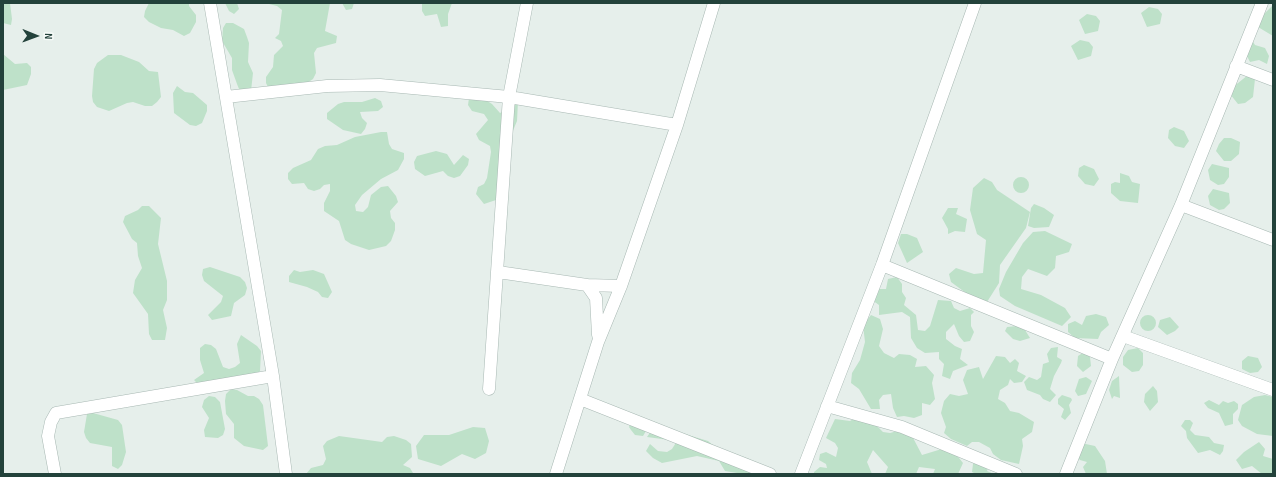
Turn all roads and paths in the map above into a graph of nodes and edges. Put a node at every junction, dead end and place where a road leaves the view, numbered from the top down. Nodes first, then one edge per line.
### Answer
1 (210, 3) edge
2 (526, 3) edge
3 (714, 3) edge
4 (974, 3) edge
5 (1262, 3) edge
6 (1236, 66) junction
7 (1273, 80) edge
8 (226, 97) junction
9 (509, 97) junction
10 (677, 125) junction
11 (1181, 205) junction
12 (1273, 240) edge
13 (882, 265) junction
14 (498, 272) junction
15 (587, 285) junction
16 (621, 286) junction
17 (1123, 336) junction
18 (598, 342) junction
19 (1112, 359) junction
20 (273, 376) junction
21 (489, 389) dead end
22 (1273, 390) edge
23 (580, 399) junction
24 (827, 406) junction
25 (55, 474) edge
26 (286, 474) edge
27 (556, 474) edge
28 (770, 474) edge
29 (801, 474) edge
30 (1016, 474) edge
31 (1066, 474) edge

1 - 8 street
2 - 9 street
3 - 10 street
4 - 13 street
5 - 6 street
6 - 7 street
6 - 11 street
8 - 9 street
8 - 20 street
9 - 10 street
9 - 14 street
10 - 16 street
11 - 12 street
11 - 17 street
13 - 19 street
13 - 24 street
14 - 15 street
14 - 21 street
15 - 16 street
15 - 18 street
16 - 18 street
17 - 19 street
17 - 22 street
18 - 23 street
19 - 31 street
20 - 25 street
20 - 26 street
23 - 27 street
23 - 28 street
24 - 29 street
24 - 30 street

